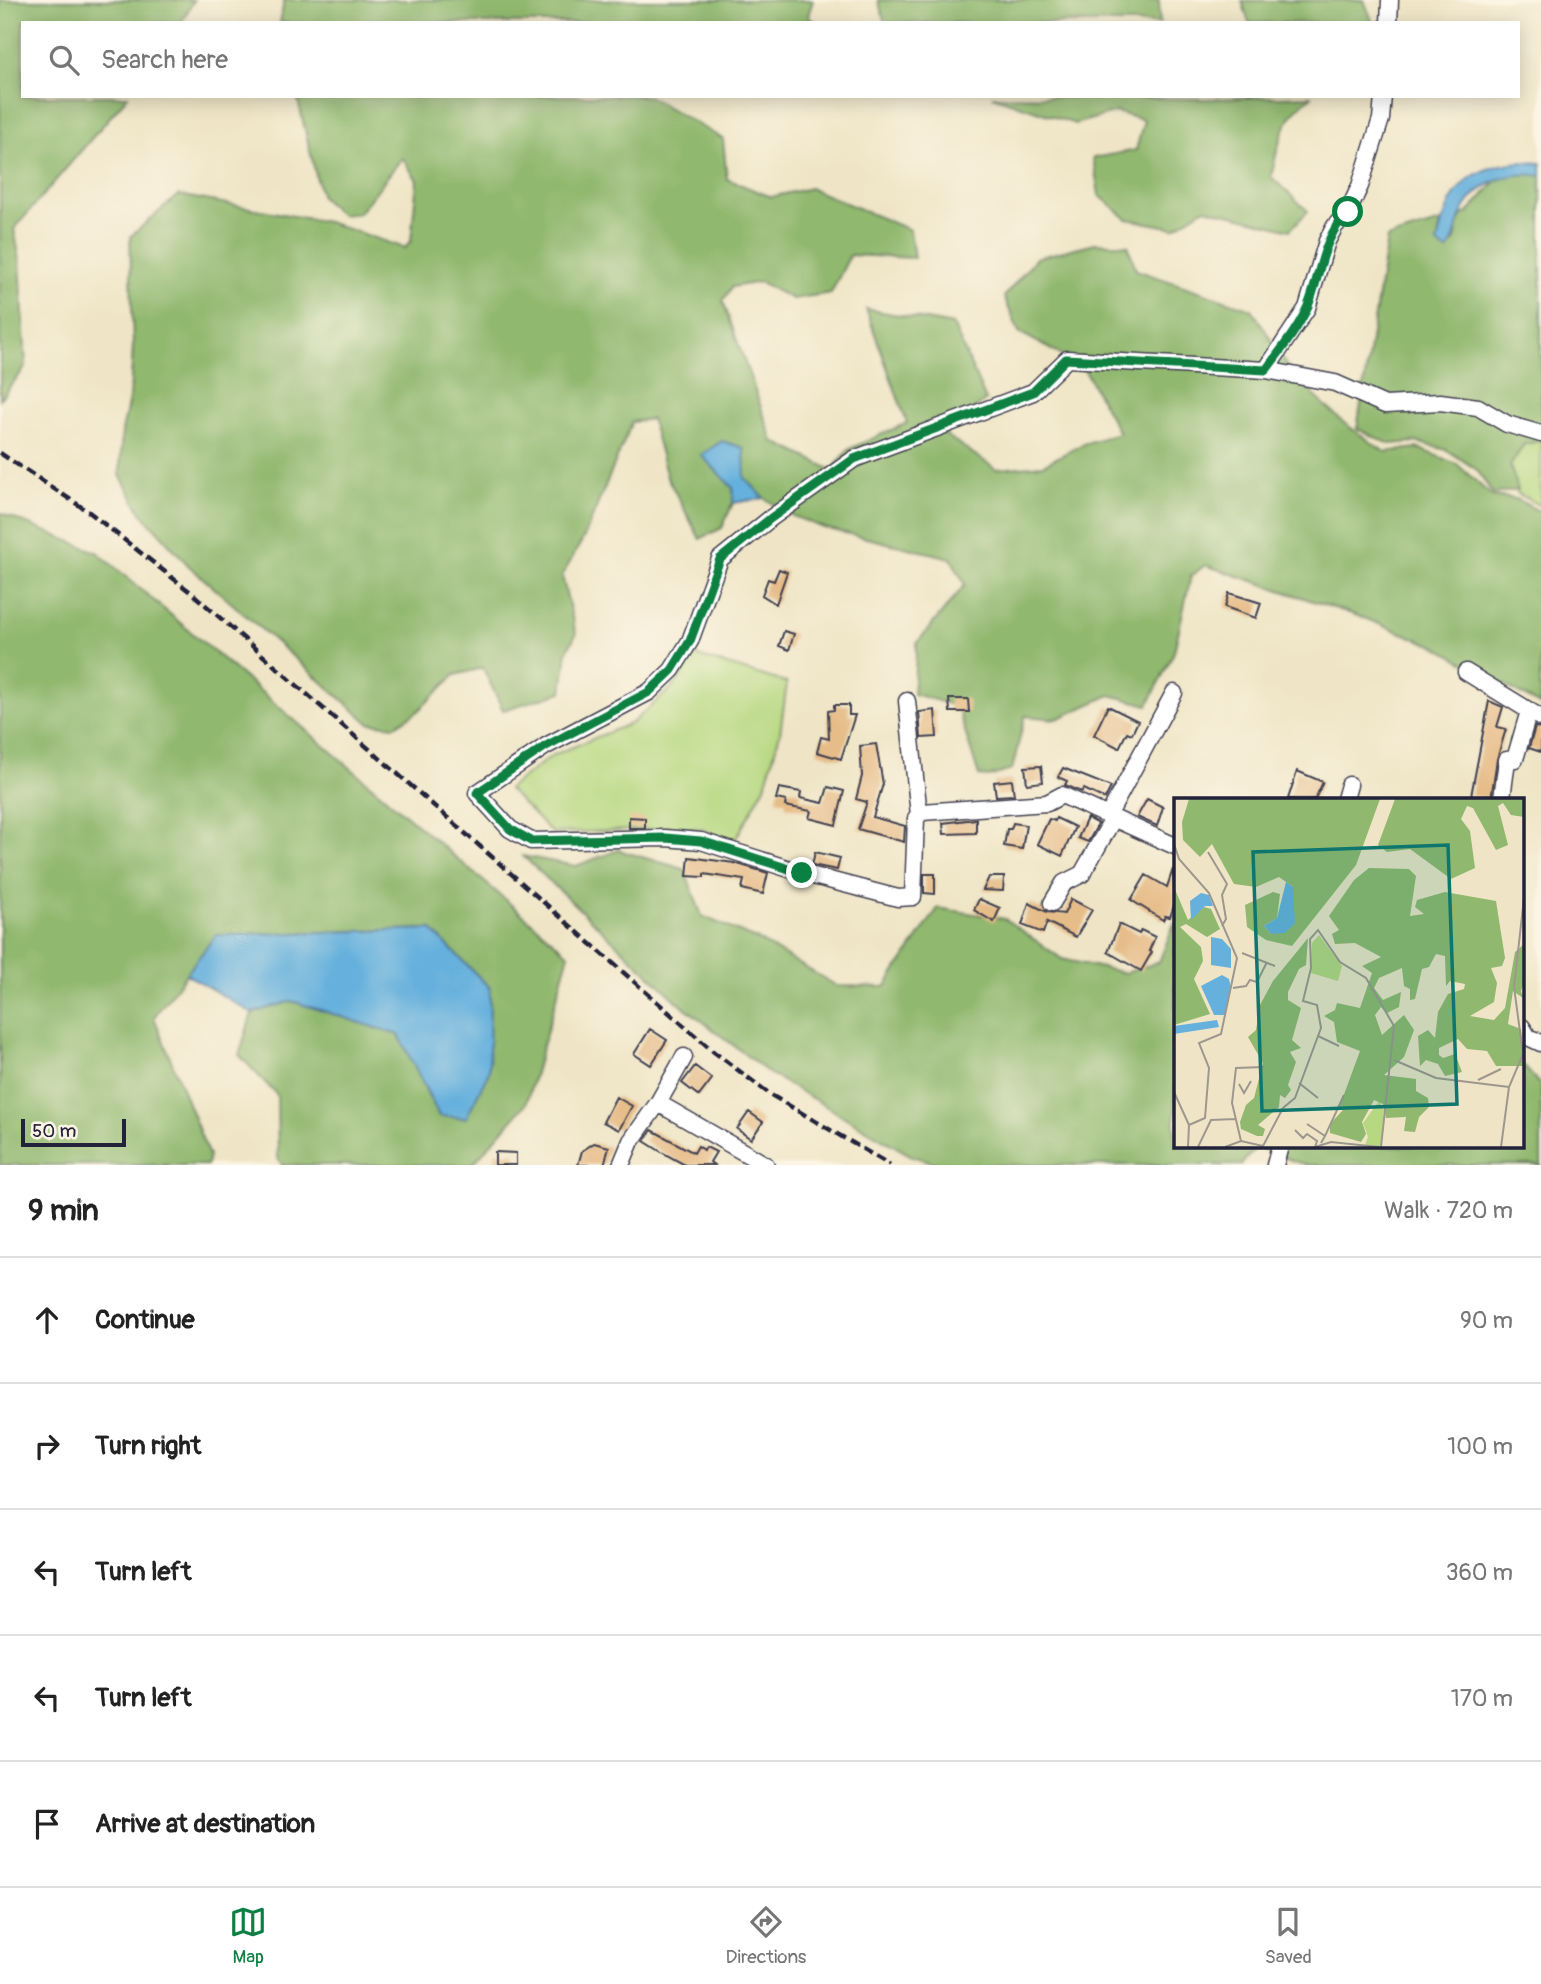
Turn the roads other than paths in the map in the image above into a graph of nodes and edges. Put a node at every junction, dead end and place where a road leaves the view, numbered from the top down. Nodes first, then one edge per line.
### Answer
1 (1390, 0) edge
2 (1389, 21) edge
3 (1384, 98) edge
4 (1266, 370) junction
5 (1541, 434) edge
6 (1466, 671) dead end
7 (1174, 693) dead end
8 (907, 701) dead end
9 (1535, 715) edge
10 (1502, 798) edge
11 (919, 815) junction
12 (1111, 817) junction
13 (1174, 846) edge
14 (1052, 903) dead end
15 (1524, 1030) edge
16 (1541, 1042) edge
17 (684, 1057) dead end
18 (658, 1103) junction
19 (1279, 1148) edge
20 (621, 1165) edge
21 (766, 1165) edge
22 (1275, 1165) edge

1 - 2 street
3 - 4 street
4 - 5 street
4 - 11 street
6 - 9 street
7 - 12 street
8 - 11 street
9 - 10 street
11 - 12 street
12 - 13 street
12 - 14 street
15 - 16 street
17 - 18 street
18 - 20 street
18 - 21 street
19 - 22 street

